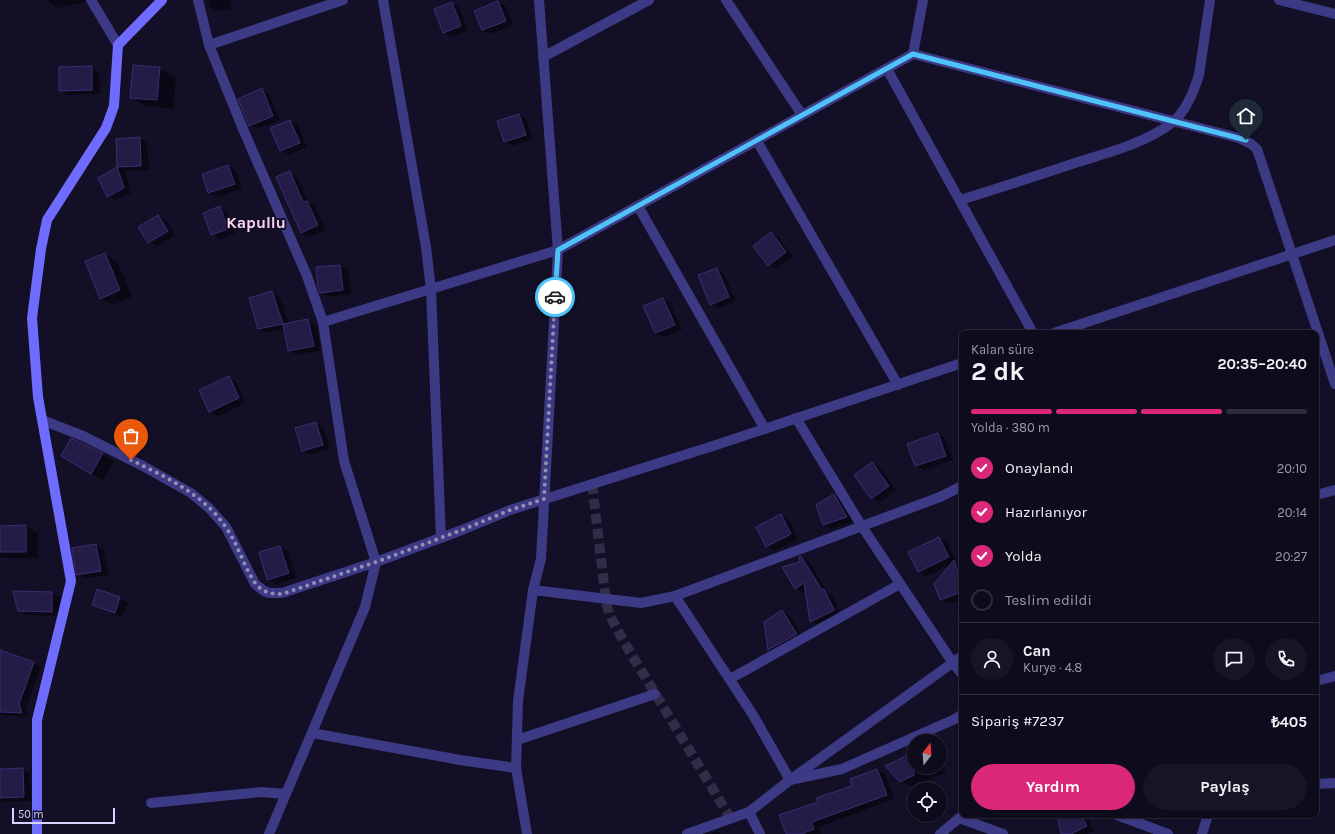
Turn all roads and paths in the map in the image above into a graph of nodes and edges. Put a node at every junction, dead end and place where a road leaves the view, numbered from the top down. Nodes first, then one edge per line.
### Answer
1 (92, 0) edge
2 (162, 0) edge
3 (198, 0) edge
4 (343, 0) edge
5 (384, 0) edge
6 (539, 0) edge
7 (649, 0) edge
8 (726, 0) edge
9 (923, 0) edge
10 (1210, 0) edge
11 (1279, 0) edge
12 (1335, 14) edge
13 (118, 45) junction
14 (209, 45) junction
15 (913, 54) junction
16 (543, 57) junction
17 (887, 69) junction
18 (802, 115) junction
19 (1174, 122) junction
20 (757, 140) junction
21 (960, 200) junction
22 (638, 206) junction
23 (1335, 240) edge
24 (558, 250) junction
25 (1292, 255) junction
26 (431, 289) junction
27 (323, 322) junction
28 (1031, 330) edge
29 (1063, 330) edge
30 (1315, 330) edge
31 (1319, 342) edge
32 (959, 364) edge
33 (1335, 384) edge
34 (898, 385) junction
35 (796, 418) junction
36 (42, 420) junction
37 (765, 429) junction
38 (959, 488) edge
39 (1335, 490) edge
40 (1319, 495) edge
41 (544, 499) junction
42 (861, 526) junction
43 (441, 538) junction
44 (376, 562) junction
45 (900, 584) junction
46 (533, 590) junction
47 (675, 596) junction
48 (959, 658) edge
49 (953, 663) junction
50 (959, 670) edge
51 (1335, 676) edge
52 (730, 680) junction
53 (1319, 680) edge
54 (655, 694) dead end
55 (959, 716) edge
56 (312, 733) junction
57 (517, 740) junction
58 (516, 768) junction
59 (790, 780) junction
60 (1335, 783) edge
61 (1319, 784) edge
62 (286, 794) junction
63 (151, 803) dead end
64 (749, 812) junction
65 (959, 818) edge
66 (966, 818) edge
67 (1124, 818) edge
68 (1207, 818) edge
69 (37, 834) edge
70 (269, 834) edge
71 (527, 834) edge
72 (687, 834) edge
73 (760, 834) edge
74 (940, 834) edge
75 (1003, 834) edge
76 (1168, 834) edge
77 (1202, 834) edge

1 - 13 street
2 - 13 street
3 - 14 street
4 - 14 street
5 - 26 street
6 - 16 street
7 - 16 street
8 - 18 street
9 - 15 street
10 - 19 street
11 - 12 street
13 - 36 street
14 - 27 street
15 - 17 street
15 - 19 street
16 - 24 street
17 - 18 street
17 - 21 street
18 - 20 street
19 - 21 street
19 - 25 street
20 - 22 street
20 - 34 street
21 - 28 street
22 - 24 street
22 - 37 street
23 - 25 street
24 - 26 street
24 - 41 street
25 - 29 street
25 - 30 street
26 - 27 street
26 - 43 street
27 - 44 street
31 - 33 street
32 - 34 street
34 - 35 street
35 - 37 street
35 - 42 street
36 - 44 street
36 - 69 street
37 - 41 street
38 - 42 street
39 - 40 street
41 - 43 street
41 - 46 street
42 - 45 street
42 - 47 street
43 - 44 street
44 - 56 street
45 - 49 street
45 - 52 street
46 - 47 street
46 - 57 street
47 - 52 street
48 - 49 street
49 - 50 street
49 - 59 street
51 - 53 street
52 - 59 street
54 - 57 street
55 - 59 street
56 - 58 street
56 - 62 street
57 - 58 street
58 - 71 street
59 - 64 street
60 - 61 street
62 - 63 street
62 - 70 street
64 - 72 street
64 - 73 street
65 - 74 street
66 - 75 street
67 - 76 street
68 - 77 street

